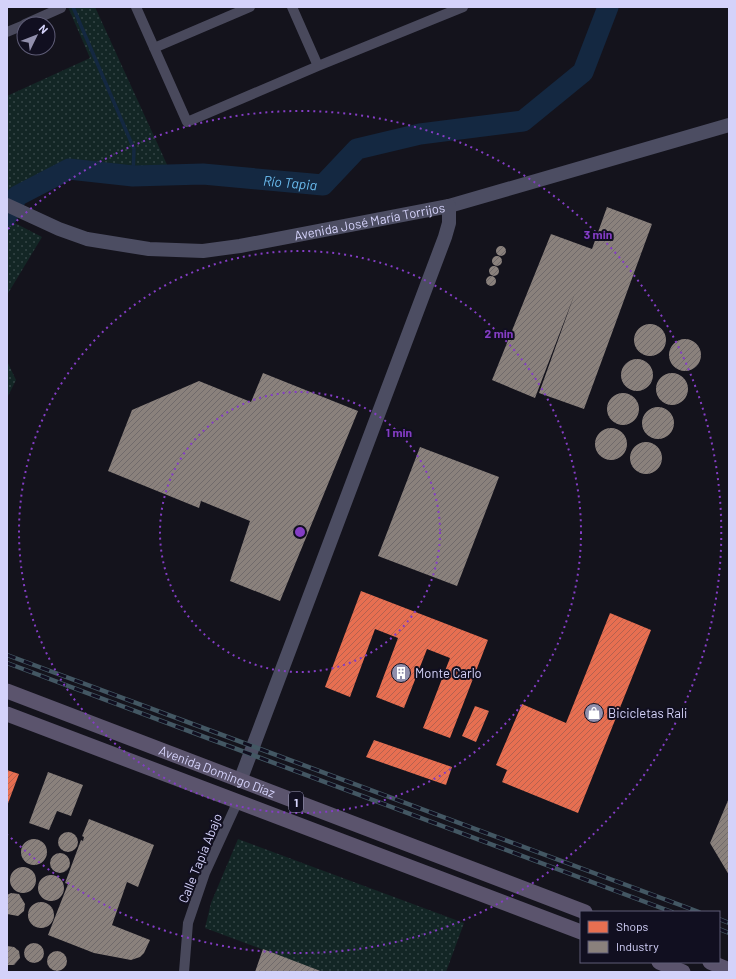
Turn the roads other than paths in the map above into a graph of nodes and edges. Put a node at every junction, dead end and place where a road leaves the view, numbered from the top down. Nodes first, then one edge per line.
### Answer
1 (136, 7) edge
2 (250, 7) edge
3 (292, 7) edge
4 (463, 7) edge
5 (61, 8) edge
6 (452, 9) edge
7 (43, 16) edge
8 (154, 48) junction
9 (318, 66) junction
10 (729, 125) edge
11 (7, 205) edge
12 (449, 206) junction
13 (7, 691) edge
14 (7, 714) edge
15 (240, 781) junction
16 (237, 802) junction
17 (582, 911) edge
18 (580, 932) edge
19 (661, 963) edge
20 (712, 963) edge
21 (729, 970) edge
22 (184, 972) edge
23 (683, 972) edge

1 - 8 street
2 - 8 street
3 - 9 street
4 - 6 street
5 - 7 street
6 - 9 street
8 - 9 street
10 - 12 main road, Avenida José María Torrijos
11 - 12 main road, Avenida José María Torrijos
12 - 15 main road
13 - 15 main road, Avenida Domingo Díaz / 1
14 - 16 main road, Avenida Domingo Díaz / 1
15 - 17 main road, Avenida Domingo Díaz / 1
16 - 18 main road, Avenida Domingo Díaz / 1
16 - 22 street, Calle Tapia Abajo
19 - 23 main road
20 - 21 main road

